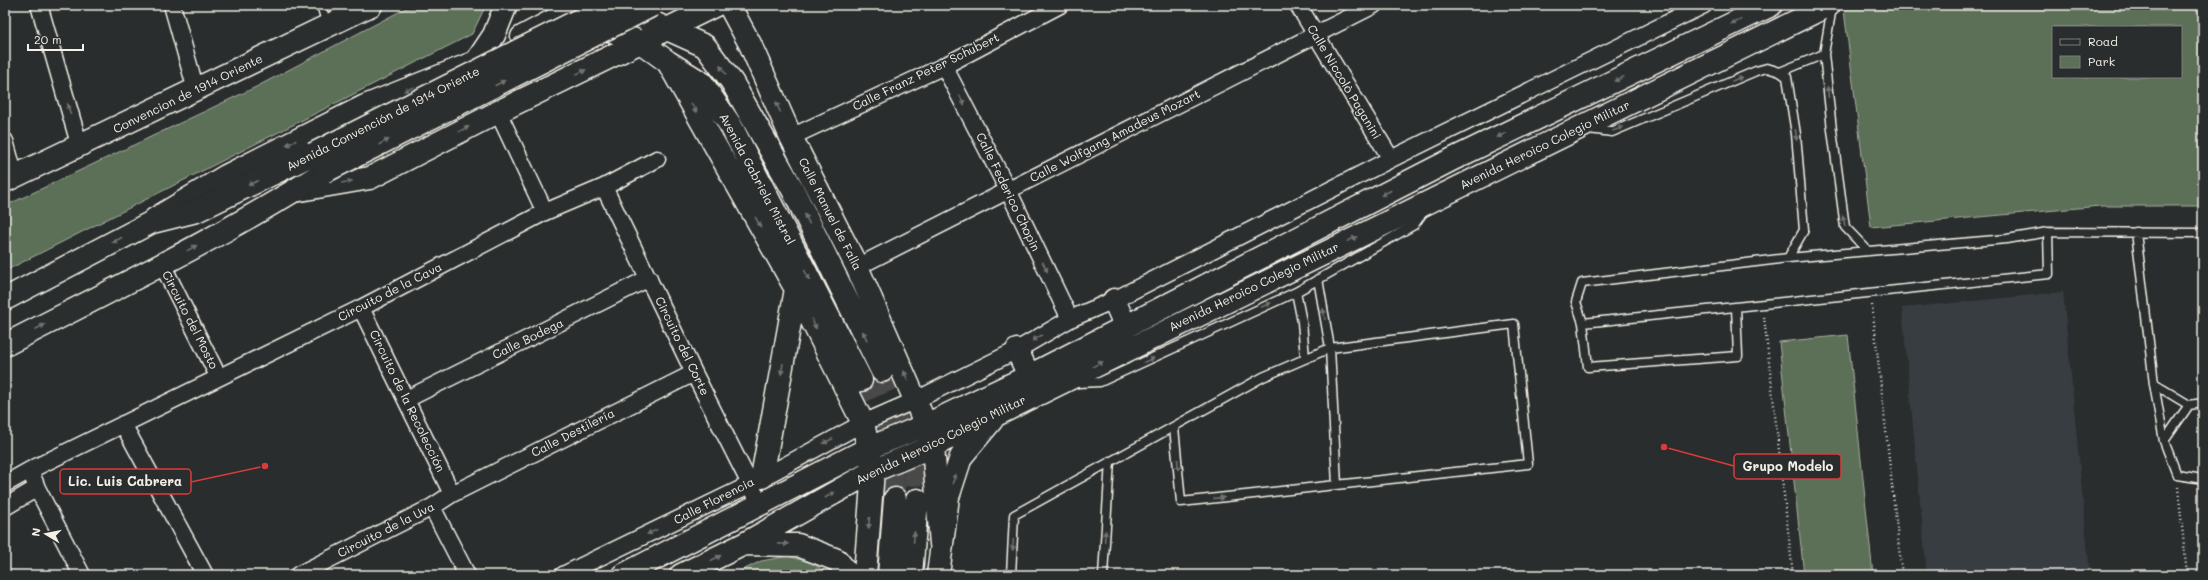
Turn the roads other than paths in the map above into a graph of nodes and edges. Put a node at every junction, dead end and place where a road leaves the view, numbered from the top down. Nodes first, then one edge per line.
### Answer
1 (39, 5) edge
2 (172, 5) edge
3 (321, 5) edge
4 (371, 5) edge
5 (506, 5) edge
6 (610, 5) edge
7 (614, 5) edge
8 (653, 5) edge
9 (716, 5) edge
10 (729, 5) edge
11 (1060, 5) edge
12 (1298, 5) edge
13 (1374, 5) edge
14 (1704, 5) edge
15 (1771, 5) edge
16 (1829, 5) edge
17 (1833, 5) edge
18 (570, 8) edge
19 (327, 26) junction
20 (670, 29) junction
21 (1315, 34) junction
22 (642, 43) junction
23 (750, 44) junction
24 (1824, 54) junction
25 (476, 62) junction
26 (668, 62) junction
27 (944, 66) junction
28 (1780, 72) junction
29 (196, 90) junction
30 (738, 95) junction
31 (498, 112) junction
32 (1579, 128) junction
33 (791, 137) junction
34 (5, 141) edge
35 (80, 147) junction
36 (657, 159) dead end
37 (1390, 159) junction
38 (319, 163) junction
39 (10, 179) edge
40 (604, 187) junction
41 (1008, 190) junction
42 (294, 191) junction
43 (1432, 200) junction
44 (545, 212) junction
45 (152, 222) junction
46 (2048, 232) junction
47 (2136, 232) junction
48 (2203, 233) edge
49 (1868, 251) junction
50 (1788, 258) junction
51 (162, 264) junction
52 (857, 267) junction
53 (649, 278) junction
54 (1318, 279) junction
55 (796, 289) junction
56 (1296, 292) junction
57 (5, 299) edge
58 (1114, 300) junction
59 (1736, 307) junction
60 (361, 308) junction
61 (1070, 319) junction
62 (1583, 323) junction
63 (1126, 327) junction
64 (5, 345) edge
65 (1330, 348) junction
66 (1017, 350) junction
67 (1305, 358) junction
68 (882, 371) tunnel mouth
69 (694, 373) junction
70 (218, 376) junction
71 (1029, 376) junction
72 (861, 380) tunnel mouth
73 (1058, 383) junction
74 (2154, 384) junction
75 (406, 399) junction
76 (916, 400) junction
77 (2203, 404) edge
78 (2189, 405) junction
79 (997, 414) junction
80 (862, 423) junction
81 (123, 424) junction
82 (926, 425) junction
83 (1174, 427) junction
84 (2164, 442) junction
85 (933, 446) junction
86 (869, 448) junction
87 (1110, 461) junction
88 (30, 470) junction
89 (872, 471) junction
90 (2203, 479) edge
91 (756, 480) junction
92 (5, 484) edge
93 (1337, 485) junction
94 (37, 488) junction
95 (452, 494) junction
96 (895, 500) tunnel mouth
97 (917, 500) tunnel mouth
98 (760, 505) junction
99 (5, 507) edge
100 (432, 507) junction
101 (744, 544) junction
102 (941, 544) junction
103 (82, 575) edge
104 (204, 575) edge
105 (298, 575) edge
106 (467, 575) edge
107 (563, 575) edge
108 (623, 575) edge
109 (681, 575) edge
110 (849, 575) edge
111 (865, 575) edge
112 (889, 575) edge
113 (911, 575) edge
114 (938, 575) edge
115 (1011, 575) edge
116 (1103, 575) edge

35 -> 1 street
2 - 29 street
3 - 19 lane
4 - 19 street, Convencion de 1914 Oriente
5 - 25 street
6 - 38 street, Avenida Convención de 1914 Oriente, bridge
7 - 20 street, Avenida Gabriela Mistral
38 -> 8 street, Avenida Convención de 1914 Oriente, bridge
9 - 20 street, Avenida Convención de 1914 Oriente
10 - 23 street, Calle Manuel de Falla
11 - 27 street, Calle Franz Peter Schubert
12 - 21 street, Calle Niccolò Paganini
13 - 21 street, Calle Wolfgang Amadeus Mozart
14 - 37 street
15 -> 63 street, Avenida Heroico Colegio Militar
16 - 32 street, Avenida Heroico Colegio Militar
17 - 24 lane
18 - 22 street, Avenida Gabriela Mistral
18 - 25 street, Avenida Convención de 1914 Oriente
19 - 29 street, Convencion de 1914 Oriente
20 - 22 street, Avenida Convención de 1914 Oriente
30 -> 20 street, Avenida Gabriela Mistral
21 - 37 street, Calle Niccolò Paganini
21 - 41 street, Calle Wolfgang Amadeus Mozart
22 - 26 street, Avenida Gabriela Mistral
31 -> 22 street, Avenida Convención de 1914 Oriente
23 - 30 street
33 -> 23 street, Calle Manuel de Falla
24 - 28 lane
49 -> 24 lane
25 -> 45 street, Avenida Convención de 1914 Oriente
26 -> 55 street
26 -> 72 street, Avenida Gabriela Mistral
27 - 33 street, Calle Franz Peter Schubert
27 -> 41 street, Calle Federico Chopin
32 -> 28 lane
28 -> 50 lane
29 - 35 street, Convencion de 1914 Oriente
68 -> 30 street, Avenida Gabriela Mistral
42 -> 31 street, Avenida Convención de 1914 Oriente
31 - 44 street
32 - 43 street, Avenida Heroico Colegio Militar
33 - 52 street, Calle Manuel de Falla
34 - 39 street
35 - 39 street, Convencion de 1914 Oriente
36 - 40 street, Circuito de la Cava
37 - 58 street
38 - 42 street, Avenida Convención de 1914 Oriente
38 -> 45 street, Avenida Convención de 1914 Oriente
40 - 44 street, Circuito de la Cava
40 - 53 street, Circuito del Corte
41 - 52 street, Calle Wolfgang Amadeus Mozart
41 -> 61 street, Calle Federico Chopin
51 -> 42 street, Avenida Convención de 1914 Oriente
43 - 54 lane
73 -> 43 street, Avenida Heroico Colegio Militar
44 - 60 street, Circuito de la Cava
45 -> 57 street, Avenida Convención de 1914 Oriente
46 - 47 lane
46 - 49 lane
46 - 59 lane
47 - 48 lane
47 - 74 lane
49 - 50 lane
50 - 62 lane
64 -> 51 street, Avenida Convención de 1914 Oriente
51 - 70 street, Circuito del Mosto
76 -> 52 street, Calle Manuel de Falla
53 - 69 street, Circuito del Corte
53 - 75 street, Calle Bodega
54 - 56 lane
65 -> 54 lane
55 -> 80 street
55 -> 91 street
56 - 67 lane
73 -> 56 lane
58 - 61 street
58 - 63 street
59 - 62 lane
59 - 62 lane
60 - 70 street, Circuito de la Cava
60 - 75 street, Circuito de la Recolección
61 -> 66 street
63 - 71 street, Avenida Heroico Colegio Militar
65 - 67 lane
65 - 93 lane
65 - 93 lane
66 - 71 street
66 - 76 street
67 - 83 lane
69 - 91 street, Circuito del Corte
69 - 95 street, Calle Destilería
70 - 81 street, Circuito de la Cava
71 - 82 street, Avenida Heroico Colegio Militar
73 - 79 street, Avenida Heroico Colegio Militar
74 - 78 lane
74 - 84 lane
75 - 95 street, Circuito de la Recolección
76 - 80 street, Calle Florencia
76 - 82 street, Calle Manuel de Falla
77 - 78 lane
78 - 84 lane
79 - 85 street, Avenida Heroico Colegio Militar
102 -> 79 street
80 - 86 street
80 -> 91 street, Calle Florencia
81 - 88 street
81 - 104 street
82 - 85 street, Calle Manuel de Falla
82 - 86 street, Avenida Heroico Colegio Militar
83 - 87 lane
83 -> 93 lane
84 - 90 lane
85 - 89 street, Avenida Heroico Colegio Militar
85 - 102 street, Calle Manuel de Falla
86 - 89 street
86 - 98 street, Avenida Heroico Colegio Militar
87 -> 115 lane
116 -> 87 lane
88 - 92 street
88 - 94 street
101 -> 89 street, Avenida Heroico Colegio Militar
89 -> 111 street
91 - 98 street, Circuito del Corte
91 -> 107 street, Calle Florencia
94 - 99 street
94 - 103 street
95 - 100 street, Circuito de la Uva
96 - 112 street
113 -> 97 street
98 - 108 street, Avenida Heroico Colegio Militar
100 - 105 street, Circuito de la Uva
100 - 106 street
109 -> 101 street, Avenida Heroico Colegio Militar
101 -> 110 street
102 - 114 street

